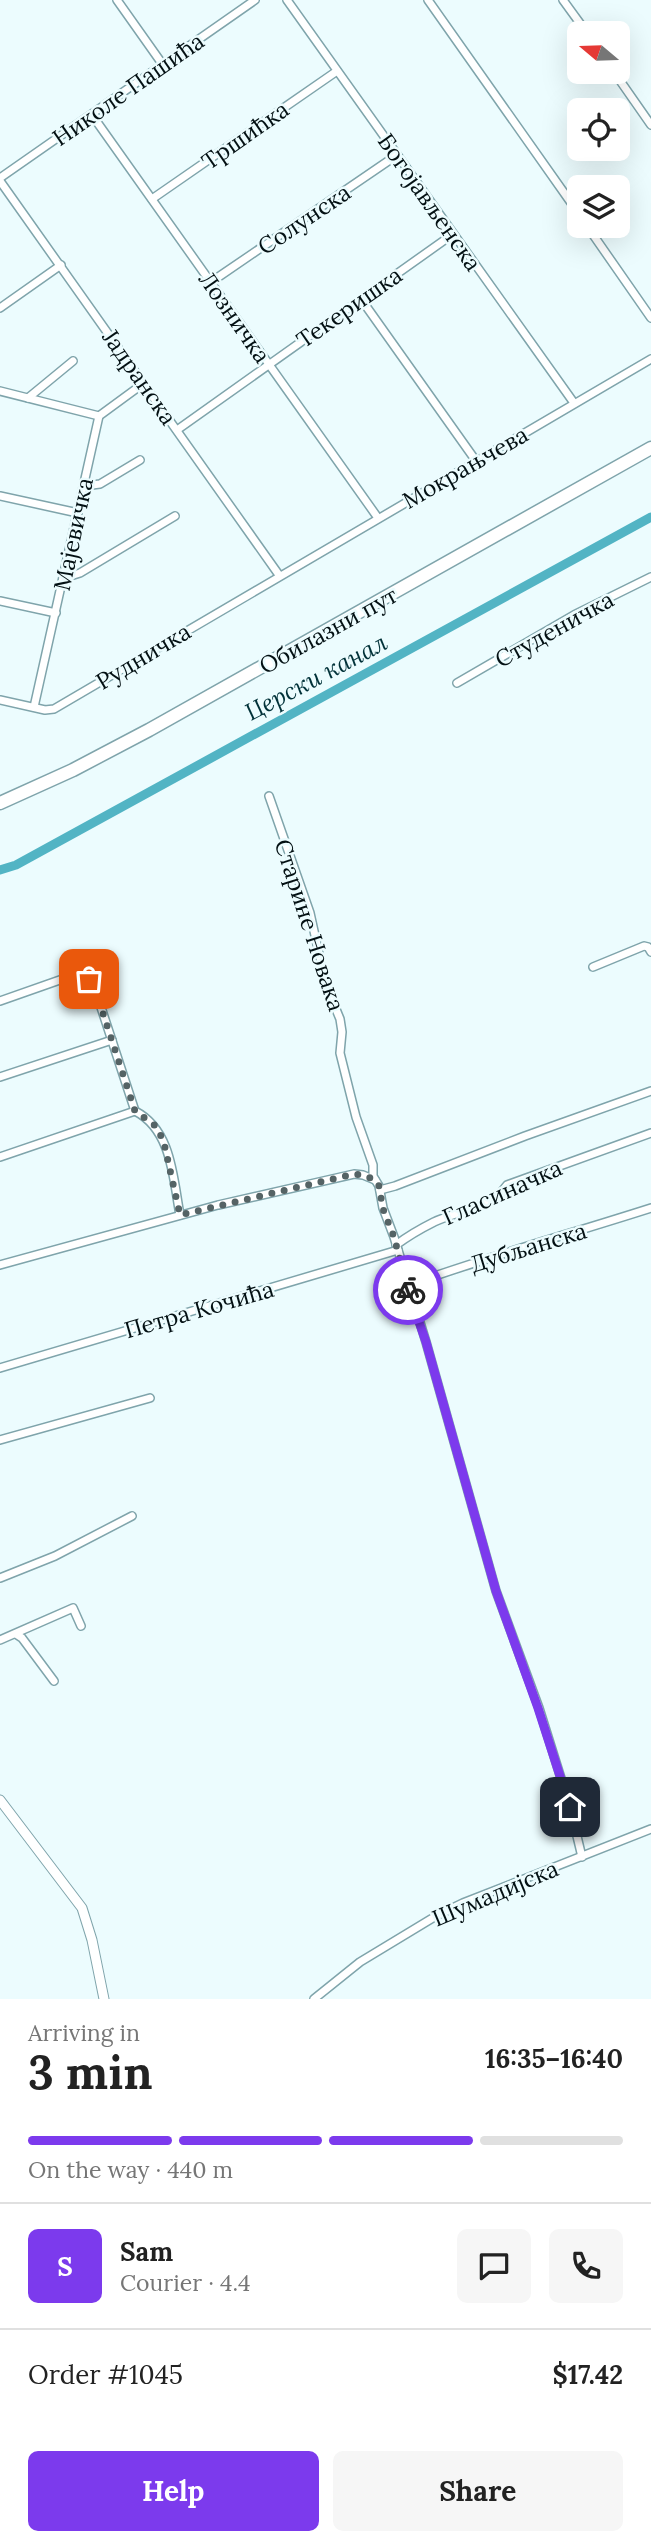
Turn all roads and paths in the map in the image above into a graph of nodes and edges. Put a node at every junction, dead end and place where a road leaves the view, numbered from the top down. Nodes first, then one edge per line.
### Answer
1 (117, 0) edge
2 (255, 0) edge
3 (288, 0) edge
4 (428, 0) edge
5 (563, 0) edge
6 (244, 3) edge
7 (578, 21) edge
8 (163, 65) junction
9 (337, 71) junction
10 (622, 84) edge
11 (92, 115) junction
12 (651, 125) edge
13 (397, 155) junction
14 (0, 179) edge
15 (567, 197) edge
16 (152, 199) junction
17 (453, 234) junction
18 (595, 238) edge
19 (61, 265) junction
20 (211, 282) junction
21 (361, 299) junction
22 (0, 308) edge
23 (651, 318) edge
24 (651, 359) edge
25 (74, 361) dead end
26 (269, 365) junction
27 (144, 383) junction
28 (0, 391) edge
29 (28, 398) junction
30 (574, 404) junction
31 (99, 415) junction
32 (177, 430) junction
33 (651, 448) edge
34 (140, 460) dead end
35 (475, 461) junction
36 (83, 486) junction
37 (0, 496) edge
38 (78, 513) junction
39 (174, 516) dead end
40 (378, 518) junction
41 (279, 575) junction
42 (64, 578) junction
43 (651, 578) edge
44 (0, 601) edge
45 (56, 613) junction
46 (457, 683) dead end
47 (0, 700) edge
48 (34, 707) junction
49 (269, 796) dead end
50 (0, 803) edge
51 (651, 953) edge
52 (593, 967) dead end
53 (0, 1001) edge
54 (112, 1040) junction
55 (0, 1077) edge
56 (651, 1091) edge
57 (135, 1111) junction
58 (651, 1133) edge
59 (0, 1157) edge
60 (375, 1180) junction
61 (380, 1190) junction
62 (651, 1208) edge
63 (180, 1215) junction
64 (397, 1248) junction
65 (0, 1265) edge
66 (405, 1276) junction
67 (0, 1368) edge
68 (150, 1398) dead end
69 (0, 1440) edge
70 (132, 1516) dead end
71 (0, 1578) edge
72 (81, 1626) dead end
73 (16, 1633) junction
74 (0, 1640) edge
75 (54, 1681) dead end
76 (0, 1800) edge
77 (651, 1829) edge
78 (582, 1857) junction
79 (104, 1999) edge
80 (314, 1999) edge

1 - 8 street
2 - 6 street, Николе Пашића
3 - 9 street, Богојављенска
4 - 15 street
5 - 7 street
6 - 8 street, Николе Пашића
8 - 11 street, Николе Пашића
9 - 13 street, Богојављенска
9 - 16 street, Тршићка
10 - 12 street
11 - 14 street, Николе Пашића
11 - 16 street, Лозничка
13 - 17 street, Богојављенска
13 - 20 street, Солунска
14 - 19 street, Јадранска
16 - 20 street, Лозничка
17 - 21 street, Текеришка
17 - 30 street, Богојављенска
18 - 23 street
19 - 22 street
19 - 27 street, Јадранска
20 - 26 street, Лозничка
21 - 26 street, Текеришка
21 - 35 street
24 - 30 street, Мокрањчева
25 - 29 street
26 - 32 street, Текеришка
26 - 40 street, Лозничка
27 - 31 street
27 - 32 street, Јадранска
28 - 29 street
29 - 31 street
30 - 35 street, Мокрањчева
31 - 36 street, Мајевичка
32 - 41 street, Јадранска
33 - 50 main road, Обилазни пут
34 - 36 street
35 - 40 street, Мокрањчева
36 - 38 street, Мајевичка
37 - 38 street
38 - 42 street, Мајевичка
39 - 42 street
40 - 41 street, Мокрањчева
41 - 48 street, Рудничка
42 - 45 street, Мајевичка
43 - 46 street, Студеничка
44 - 45 street
45 - 48 street, Мајевичка
47 - 48 street, Рудничка
49 - 60 street, Старине Новака
51 - 52 street
53 - 54 street
54 - 55 street
54 - 57 street
56 - 61 street
57 - 59 street
57 - 63 street
58 - 64 street, Гласиначка
60 - 61 street, Старине Новака
60 - 63 street
61 - 64 street, Старине Новака
62 - 66 street, Дубљанска
63 - 65 street
64 - 66 street, Старине Новака
64 - 67 street, Петра Кочића
66 - 78 street, Старине Новака
68 - 69 street
70 - 71 street
72 - 73 street
73 - 74 street
73 - 75 street
76 - 79 street
77 - 78 street, Шумадијска
78 - 80 street, Шумадијска

